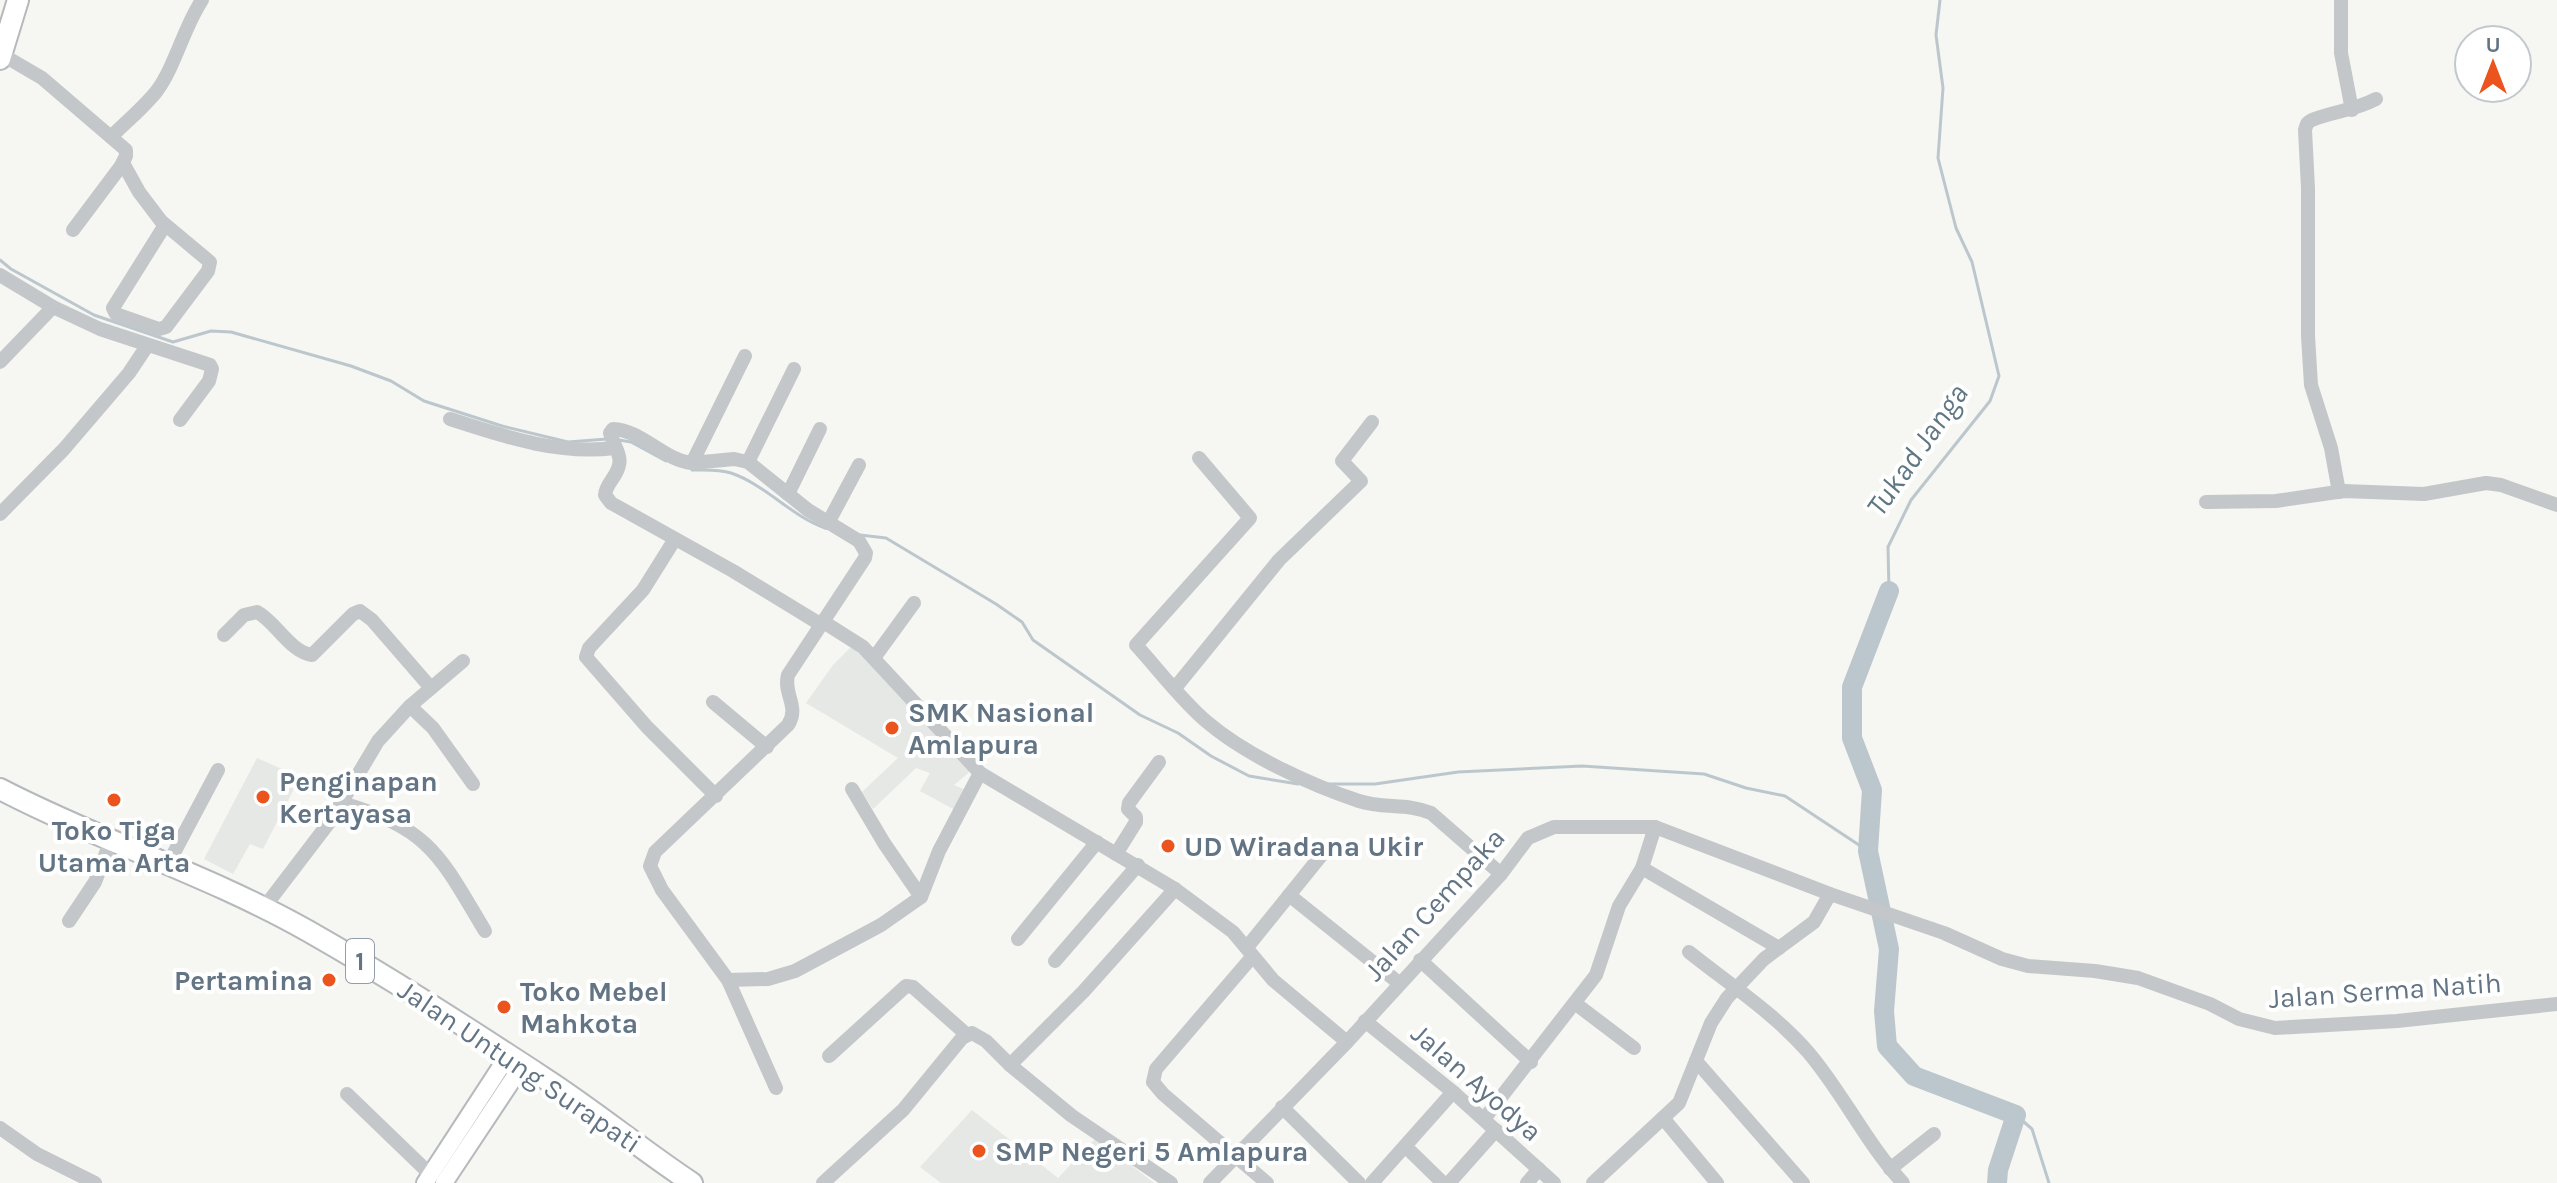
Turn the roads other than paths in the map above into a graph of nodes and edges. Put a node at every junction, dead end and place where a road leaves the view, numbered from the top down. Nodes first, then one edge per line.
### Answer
1 (18, 0) edge
2 (202, 0) edge
3 (2341, 0) edge
4 (1, 56) edge
5 (2376, 99) dead end
6 (2352, 110) junction
7 (111, 137) junction
8 (123, 163) junction
9 (165, 225) junction
10 (73, 230) dead end
11 (0, 275) edge
12 (53, 307) junction
13 (147, 346) junction
14 (745, 356) dead end
15 (0, 362) edge
16 (794, 369) dead end
17 (450, 419) dead end
18 (180, 420) dead end
19 (1372, 422) dead end
20 (820, 429) dead end
21 (613, 441) junction
22 (1199, 458) dead end
23 (748, 462) junction
24 (692, 463) junction
25 (859, 465) dead end
26 (2339, 492) junction
27 (788, 494) junction
28 (2206, 502) dead end
29 (2557, 505) edge
30 (0, 514) edge
31 (828, 523) junction
32 (675, 539) junction
33 (914, 603) dead end
34 (821, 623) junction
35 (224, 635) dead end
36 (874, 658) junction
37 (463, 661) dead end
38 (431, 688) junction
39 (1175, 688) junction
40 (713, 702) dead end
41 (410, 706) junction
42 (767, 747) junction
43 (1159, 762) dead end
44 (218, 770) dead end
45 (980, 773) junction
46 (473, 784) dead end
47 (0, 789) edge
48 (852, 789) dead end
49 (716, 796) junction
50 (342, 803) junction
51 (1655, 827) junction
52 (111, 840) junction
53 (1097, 842) junction
54 (1328, 847) dead end
55 (1116, 854) junction
56 (168, 864) junction
57 (1138, 865) junction
58 (1642, 868) junction
59 (1501, 874) junction
60 (1175, 889) junction
61 (1830, 894) junction
62 (1289, 895) junction
63 (921, 897) junction
64 (263, 909) junction
65 (69, 921) dead end
66 (485, 931) dead end
67 (1944, 933) joint
68 (1018, 939) dead end
69 (1779, 948) junction
70 (1250, 951) junction
71 (1689, 952) dead end
72 (1420, 960) junction
73 (1055, 961) dead end
74 (728, 980) junction
75 (1399, 983) junction
76 (1734, 988) junction
77 (1576, 1004) junction
78 (2557, 1004) edge
79 (1365, 1021) junction
80 (966, 1034) junction
81 (1347, 1042) junction
82 (1634, 1048) dead end
83 (829, 1056) dead end
84 (516, 1059) junction
85 (1696, 1061) junction
86 (1531, 1062) junction
87 (1010, 1065) junction
88 (776, 1088) dead end
89 (1453, 1092) junction
90 (347, 1094) dead end
91 (1282, 1107) junction
92 (1663, 1118) junction
93 (1484, 1119) junction
94 (0, 1128) edge
95 (1496, 1130) junction
96 (1934, 1134) dead end
97 (1406, 1147) junction
98 (1236, 1155) junction
99 (1539, 1169) junction
100 (1890, 1169) junction
101 (433, 1180) edge
102 (95, 1183) edge
103 (692, 1183) edge
104 (823, 1183) edge
105 (1171, 1183) edge
106 (1210, 1183) edge
107 (1267, 1183) edge
108 (1359, 1183) edge
109 (1372, 1183) edge
110 (1443, 1183) edge
111 (1449, 1183) edge
112 (1527, 1183) edge
113 (1554, 1183) edge
114 (1593, 1183) edge
115 (1717, 1183) edge
116 (1803, 1183) edge
117 (1903, 1183) edge

1 - 4 highway
2 - 7 street
3 - 6 street
4 - 7 street
5 - 6 street
6 - 26 street
7 - 8 street
8 - 9 street
8 - 10 street
9 - 9 street
11 - 12 street
12 - 13 street
12 - 15 street
13 - 18 street
13 - 30 street
14 - 24 street
16 - 23 street
17 - 21 street
19 - 39 street
20 - 27 street
21 - 24 street
21 - 32 street
22 - 39 street
23 - 24 street
23 - 27 street
25 - 31 street
26 - 28 street
26 - 29 street
27 - 31 street
31 - 34 street
32 - 34 street
32 - 49 street
33 - 36 street
34 - 36 street
34 - 42 street
35 - 38 street
36 - 45 street
37 - 38 street
38 - 41 street
39 - 59 street
40 - 42 street
41 - 46 street
41 - 50 street
42 - 49 street
43 - 55 street
44 - 56 street
45 - 53 street
45 - 63 street
47 - 52 highway, Jalan Untung Surapati / 1
48 - 63 street
49 - 74 street
50 - 64 street
50 - 66 street
51 - 58 street
51 - 59 street, Jalan Cempaka
51 - 61 street, Jalan Cempaka
52 - 56 highway, Jalan Untung Surapati / 1
52 - 65 street
53 - 55 street
53 - 68 street
54 - 62 street
55 - 57 street
56 - 64 highway, Jalan Untung Surapati / 1
57 - 60 street
57 - 73 street
58 - 69 street
58 - 77 street
59 - 72 street, Jalan Cempaka
60 - 70 street
60 - 87 street
61 - 67 street, Jalan Cempaka
61 - 69 street
62 - 70 street
62 - 75 street
63 - 74 street
64 - 84 highway, Jalan Untung Surapati / 1
67 - 78 street, Jalan Serma Natih
69 - 76 street
70 - 81 street
70 - 98 street
71 - 76 street
72 - 75 street, Jalan Cempaka
72 - 86 street
74 - 88 street
75 - 79 street, Jalan Cempaka
76 - 85 street
76 - 100 street
77 - 82 street
77 - 86 street
79 - 81 street, Jalan Cempaka
79 - 89 street, Jalan Ayodya
80 - 83 street
80 - 87 street
80 - 104 street
81 - 91 street, Jalan Cempaka
84 - 101 main road
84 - 103 highway, Jalan Untung Surapati / 1
85 - 92 street
85 - 116 street
86 - 93 street
87 - 105 street
89 - 93 street, Jalan Ayodya
89 - 97 street
90 - 101 street
91 - 98 street, Jalan Cempaka
91 - 108 street
92 - 114 street
92 - 115 street
93 - 95 street, Jalan Ayodya
94 - 102 street
95 - 99 street, Jalan Ayodya
95 - 111 street
96 - 100 street
97 - 109 street
97 - 110 street
98 - 106 street, Jalan Cempaka
98 - 107 street
99 - 112 street
99 - 113 street, Jalan Ayodya
100 - 117 street

